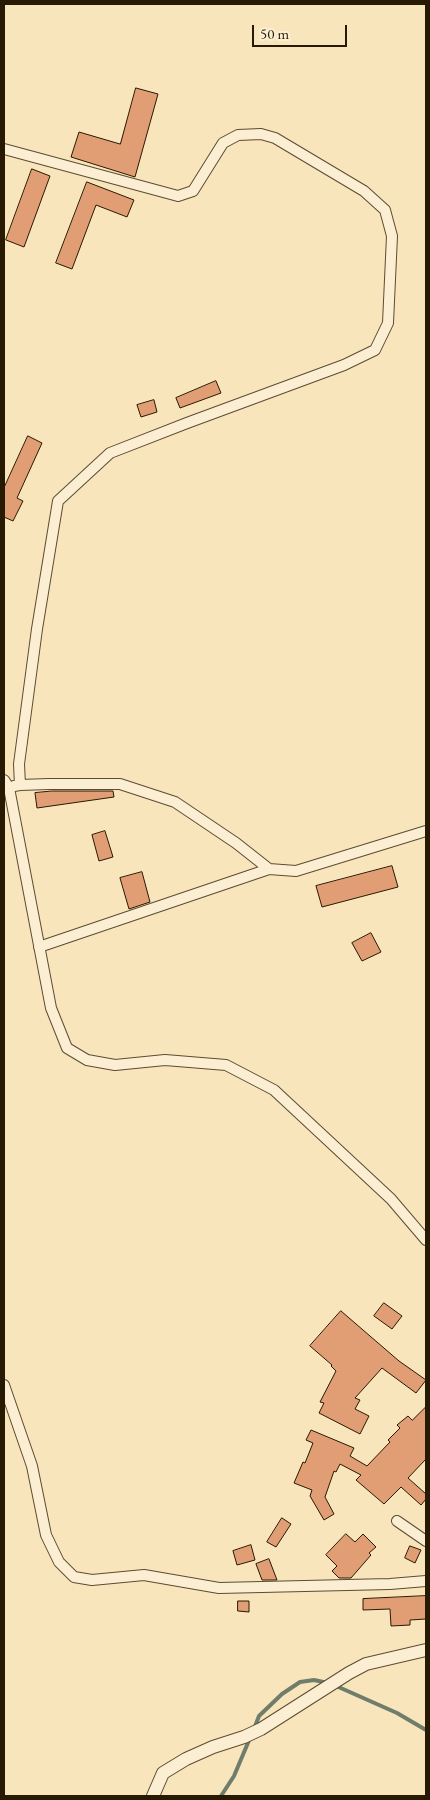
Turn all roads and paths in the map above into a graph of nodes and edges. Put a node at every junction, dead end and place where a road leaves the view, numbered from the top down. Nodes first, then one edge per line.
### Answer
1 (4, 149) edge
2 (6, 784) edge
3 (20, 785) junction
4 (426, 831) edge
5 (269, 869) junction
6 (39, 947) junction
7 (426, 1240) edge
8 (4, 1385) edge
9 (397, 1521) dead end
10 (426, 1541) edge
11 (426, 1581) edge
12 (426, 1650) edge
13 (153, 1796) edge

1 - 3 street
2 - 3 street
2 - 6 street
3 - 5 street
4 - 5 street
5 - 6 street
6 - 7 street
8 - 11 street
9 - 10 street
12 - 13 street

